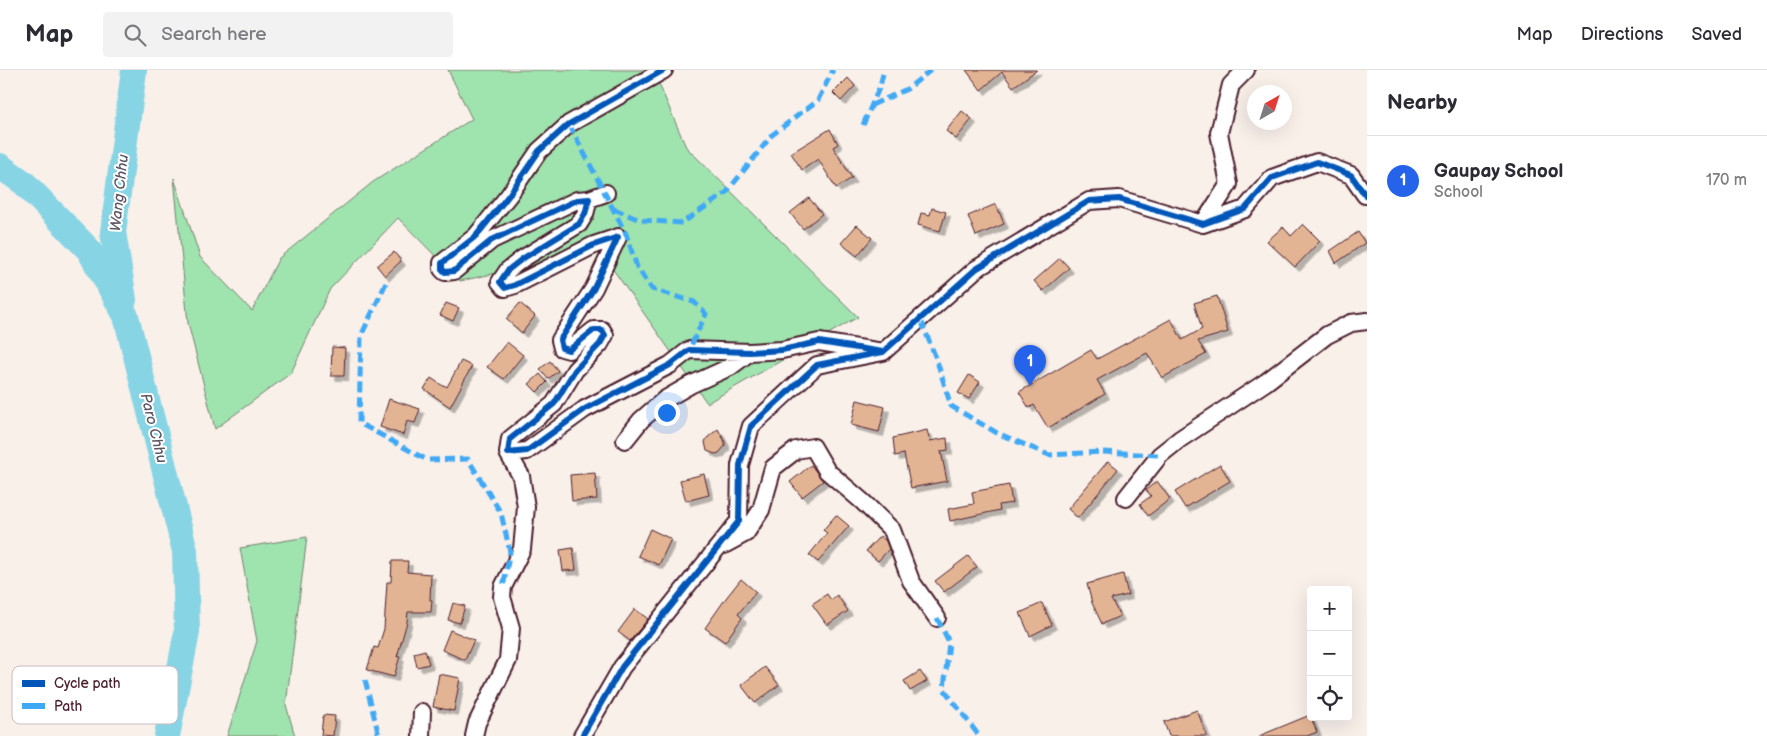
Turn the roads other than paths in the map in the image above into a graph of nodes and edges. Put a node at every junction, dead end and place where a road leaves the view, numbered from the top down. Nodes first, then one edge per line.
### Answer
1 (664, 70) edge
2 (1246, 70) edge
3 (606, 193) dead end
4 (1367, 196) edge
5 (589, 199) junction
6 (1203, 224) junction
7 (1367, 321) edge
8 (750, 352) junction
9 (883, 352) junction
10 (625, 440) dead end
11 (508, 453) junction
12 (1126, 498) dead end
13 (711, 555) junction
14 (937, 618) dead end
15 (422, 712) dead end
16 (421, 736) edge
17 (474, 736) edge
18 (582, 736) edge

1 - 5 street
2 - 6 street
3 - 5 street
4 - 6 street
5 - 11 street
6 - 9 street
7 - 12 street
8 - 9 street
8 - 10 street
8 - 11 street
9 - 13 street
11 - 17 street
13 - 14 street
13 - 18 street
15 - 16 street

